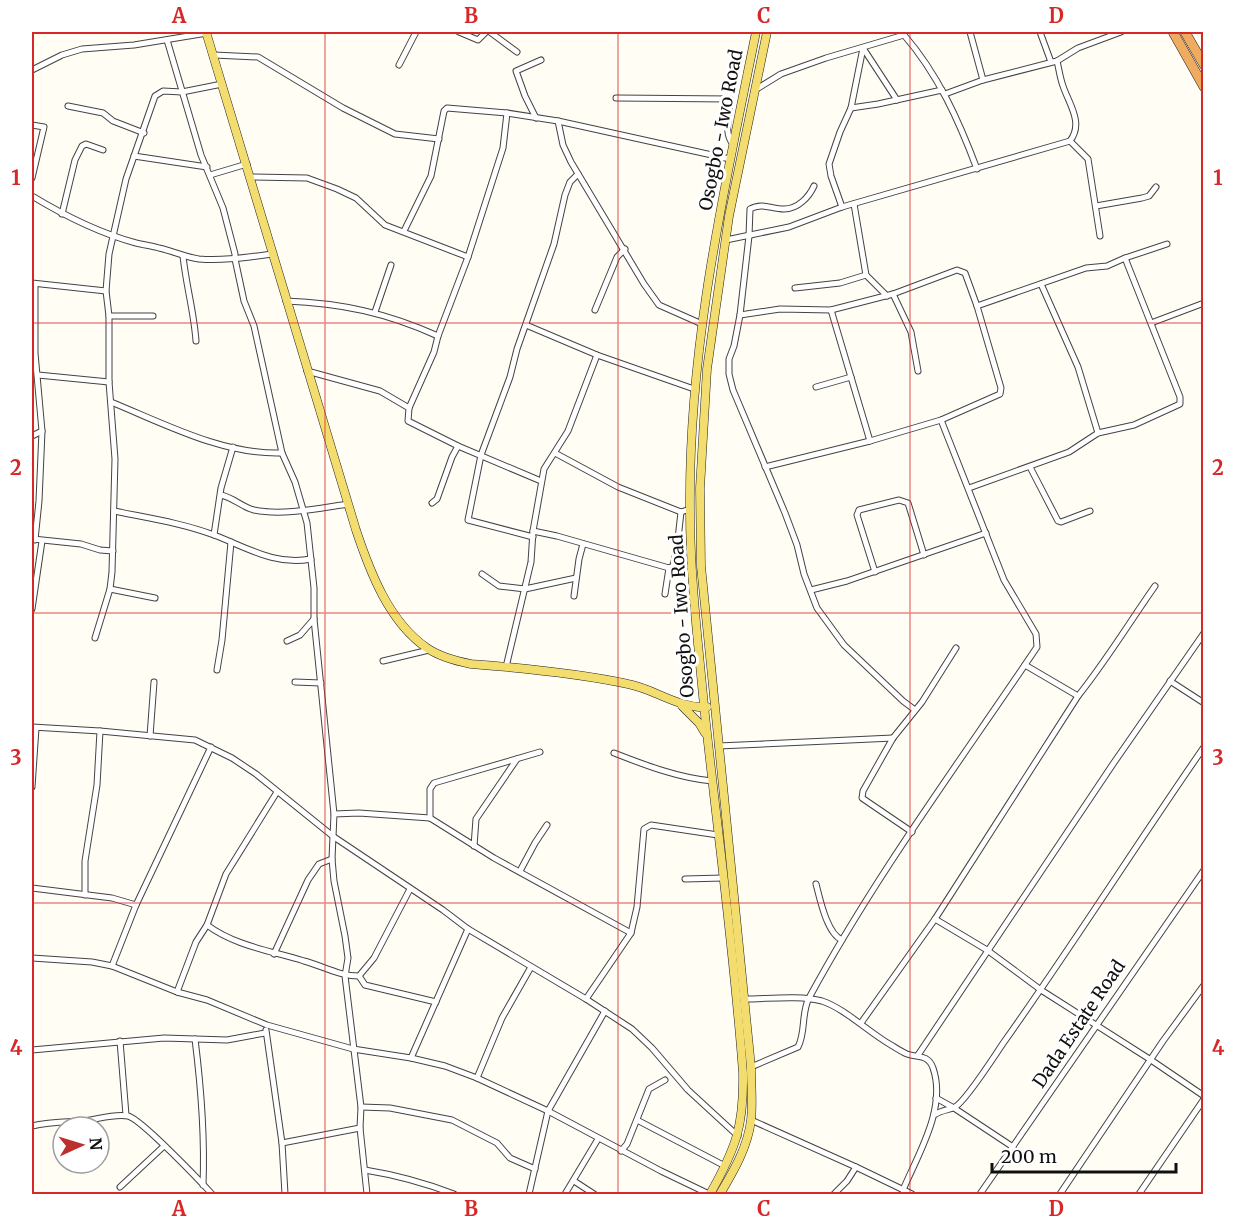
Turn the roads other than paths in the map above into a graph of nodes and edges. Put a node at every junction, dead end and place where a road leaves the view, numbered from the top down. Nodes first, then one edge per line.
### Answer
1 (206, 32) edge
2 (416, 32) edge
3 (459, 32) edge
4 (488, 32) edge
5 (756, 32) edge
6 (767, 32) edge
7 (970, 32) edge
8 (1040, 32) edge
9 (1121, 32) edge
10 (1185, 32) edge
11 (1172, 33) edge
12 (167, 40) junction
13 (863, 48) junction
14 (517, 52) dead end
15 (214, 55) junction
16 (541, 60) dead end
17 (1054, 62) junction
18 (1203, 65) edge
19 (399, 66) dead end
20 (32, 70) edge
21 (983, 80) junction
22 (222, 84) junction
23 (1203, 87) edge
24 (755, 90) junction
25 (182, 92) junction
26 (944, 92) junction
27 (616, 98) dead end
28 (897, 100) junction
29 (68, 106) dead end
30 (851, 108) junction
31 (507, 113) junction
32 (536, 118) junction
33 (558, 121) junction
34 (32, 125) edge
35 (144, 133) junction
36 (439, 139) junction
37 (1070, 141) junction
38 (733, 144) junction
39 (103, 150) dead end
40 (134, 156) junction
41 (730, 159) junction
42 (247, 164) junction
43 (207, 167) junction
44 (977, 169) junction
45 (578, 174) junction
46 (210, 175) junction
47 (251, 177) junction
48 (32, 178) edge
49 (814, 186) dead end
50 (1156, 187) dead end
51 (32, 196) edge
52 (854, 204) junction
53 (842, 207) junction
54 (1096, 207) junction
55 (62, 214) junction
56 (404, 231) junction
57 (113, 236) junction
58 (749, 236) junction
59 (1100, 236) dead end
60 (726, 240) junction
61 (1167, 244) dead end
62 (625, 249) junction
63 (273, 254) junction
64 (183, 256) junction
65 (468, 256) junction
66 (1125, 258) junction
67 (235, 260) junction
68 (391, 265) dead end
69 (866, 274) junction
70 (33, 283) edge
71 (1041, 284) junction
72 (795, 288) dead end
73 (106, 291) junction
74 (890, 295) junction
75 (286, 301) junction
76 (1203, 303) edge
77 (977, 306) junction
78 (595, 310) dead end
79 (831, 310) junction
80 (375, 312) junction
81 (740, 315) junction
82 (109, 316) junction
83 (153, 316) dead end
84 (1151, 323) junction
85 (702, 324) junction
86 (526, 325) junction
87 (438, 336) junction
88 (196, 341) dead end
89 (33, 352) edge
90 (597, 356) junction
91 (696, 368) junction
92 (707, 369) junction
93 (307, 371) junction
94 (918, 371) dead end
95 (38, 375) junction
96 (851, 377) junction
97 (109, 382) junction
98 (816, 387) dead end
99 (694, 389) junction
100 (111, 402) junction
101 (409, 408) junction
102 (941, 420) junction
103 (42, 431) junction
104 (1098, 434) junction
105 (32, 436) edge
106 (870, 441) junction
107 (458, 446) junction
108 (233, 447) junction
109 (282, 453) junction
110 (555, 453) junction
111 (481, 455) junction
112 (765, 467) junction
113 (1030, 467) junction
114 (541, 481) junction
115 (969, 488) junction
116 (221, 495) junction
117 (432, 503) dead end
118 (348, 504) junction
119 (690, 509) junction
120 (304, 510) junction
121 (1090, 510) dead end
122 (114, 511) junction
123 (681, 512) junction
124 (986, 533) junction
125 (533, 534) junction
126 (214, 535) junction
127 (33, 539) edge
128 (42, 541) junction
129 (231, 542) junction
130 (583, 544) junction
131 (113, 551) junction
132 (924, 555) junction
133 (311, 559) junction
134 (669, 568) junction
135 (875, 572) junction
136 (482, 573) dead end
137 (576, 578) junction
138 (1155, 586) dead end
139 (525, 589) junction
140 (110, 590) junction
141 (811, 590) junction
142 (665, 594) dead end
143 (574, 596) dead end
144 (155, 598) dead end
145 (32, 609) edge
146 (314, 619) junction
147 (1203, 633) edge
148 (95, 638) dead end
149 (287, 640) dead end
150 (957, 648) dead end
151 (429, 650) junction
152 (383, 661) dead end
153 (1025, 665) junction
154 (506, 667) junction
155 (217, 670) dead end
156 (1170, 681) junction
157 (154, 682) dead end
158 (295, 682) dead end
159 (321, 683) junction
160 (1078, 696) junction
161 (679, 703) junction
162 (1203, 703) edge
163 (714, 706) junction
164 (704, 707) junction
165 (915, 710) junction
166 (34, 728) edge
167 (100, 731) junction
168 (150, 736) junction
169 (893, 738) junction
170 (708, 743) junction
171 (718, 746) junction
172 (212, 747) junction
173 (1203, 747) edge
174 (540, 752) dead end
175 (614, 753) dead end
176 (518, 758) junction
177 (712, 781) junction
178 (32, 787) edge
179 (277, 792) junction
180 (334, 814) junction
181 (430, 819) junction
182 (548, 825) dead end
183 (912, 832) junction
184 (718, 835) junction
185 (334, 837) junction
186 (474, 846) junction
187 (332, 859) junction
188 (1203, 870) edge
189 (520, 871) junction
190 (723, 878) junction
191 (685, 879) dead end
192 (816, 884) dead end
193 (32, 888) edge
194 (410, 889) junction
195 (85, 894) junction
196 (136, 905) junction
197 (935, 919) junction
198 (207, 926) junction
199 (468, 929) junction
200 (630, 933) junction
201 (842, 940) junction
202 (987, 950) junction
203 (274, 954) junction
204 (32, 958) edge
205 (112, 966) junction
206 (531, 967) junction
207 (345, 976) junction
208 (358, 976) junction
209 (1203, 985) edge
210 (1041, 990) junction
211 (177, 992) junction
212 (586, 999) junction
213 (744, 999) junction
214 (808, 999) junction
215 (436, 1002) junction
216 (605, 1011) junction
217 (861, 1023) junction
218 (267, 1025) junction
219 (1096, 1026) junction
220 (265, 1033) junction
221 (195, 1039) junction
222 (120, 1041) junction
223 (353, 1049) junction
224 (32, 1050) edge
225 (918, 1055) junction
226 (411, 1058) junction
227 (1151, 1060) junction
228 (751, 1067) junction
229 (477, 1078) junction
230 (665, 1080) dead end
231 (1203, 1097) edge
232 (936, 1098) junction
233 (361, 1107) junction
234 (954, 1107) junction
235 (548, 1112) junction
236 (126, 1115) junction
237 (934, 1115) junction
238 (637, 1120) junction
239 (751, 1120) junction
240 (32, 1126) edge
241 (360, 1128) junction
242 (738, 1136) junction
243 (598, 1139) junction
244 (282, 1143) junction
245 (164, 1146) junction
246 (1013, 1147) junction
247 (621, 1151) junction
248 (725, 1166) junction
249 (856, 1167) junction
250 (535, 1169) junction
251 (365, 1170) junction
252 (574, 1181) junction
253 (203, 1185) junction
254 (120, 1186) dead end
255 (903, 1190) junction
256 (696, 1192) edge
257 (212, 1194) edge
258 (285, 1194) edge
259 (367, 1194) edge
260 (454, 1194) edge
261 (529, 1194) edge
262 (565, 1194) edge
263 (594, 1194) edge
264 (710, 1194) edge
265 (720, 1194) edge
266 (834, 1194) edge
267 (912, 1194) edge
268 (980, 1194) edge
269 (1060, 1194) edge
270 (1139, 1194) edge

1 - 12 street
1 - 15 main road
2 - 19 street
3 - 4 street
4 - 14 street
5 - 38 main road, Osogbo - Iwo Road
6 - 24 main road, Osogbo - Iwo Road
7 - 21 street
8 - 17 street
9 - 17 street
10 - 18 highway
11 - 23 highway
12 - 20 street
12 - 25 street
13 - 24 street
13 - 26 street
13 - 28 street
13 - 30 street
15 - 22 main road
15 - 36 street
16 - 32 street
17 - 21 street
17 - 37 street
21 - 26 street
22 - 25 street
22 - 42 main road
24 - 60 main road, Osogbo - Iwo Road
25 - 35 street
25 - 43 street
26 - 28 street
26 - 44 street
27 - 38 street
28 - 30 street
29 - 35 street
30 - 53 street
31 - 32 street
31 - 36 street
31 - 65 street
32 - 33 street
33 - 41 street
33 - 45 street
34 - 48 street
35 - 40 street
36 - 56 street
37 - 44 street
37 - 54 street
38 - 41 main road, Osogbo - Iwo Road
39 - 55 street
40 - 43 street
40 - 57 street
41 - 85 main road, Osogbo - Iwo Road
42 - 46 street
42 - 47 main road
43 - 46 street
44 - 52 street
45 - 62 street
45 - 86 street
46 - 67 street
47 - 56 street
47 - 63 main road
49 - 58 street
50 - 54 street
51 - 55 street
52 - 53 street
52 - 69 street
53 - 58 street
54 - 59 street
55 - 57 street
56 - 65 street
57 - 64 street
57 - 73 street
58 - 60 street
58 - 81 street
60 - 92 main road, Osogbo - Iwo Road
61 - 66 street
62 - 78 street
62 - 85 street
63 - 67 street
63 - 75 main road
64 - 67 street
64 - 88 street
65 - 87 street
66 - 71 street
66 - 84 street
67 - 109 street
68 - 80 street
69 - 72 street
69 - 74 street
70 - 73 street
70 - 89 street
71 - 77 street
71 - 104 street
73 - 82 street
74 - 77 street
74 - 79 street
74 - 94 street
75 - 80 street
75 - 93 main road
76 - 84 street
77 - 102 street
79 - 81 street
79 - 96 street
80 - 87 street
81 - 112 street
82 - 83 street
82 - 97 street
84 - 104 street
85 - 91 main road, Osogbo - Iwo Road
86 - 90 street
86 - 111 street
87 - 101 street
89 - 95 street
90 - 99 street
90 - 110 street
91 - 92 main road
91 - 99 main road, Osogbo - Iwo Road
92 - 163 main road, Osogbo - Iwo Road
93 - 101 street
93 - 118 main road
95 - 97 street
95 - 103 street
96 - 98 street
96 - 106 street
97 - 100 street
99 - 119 main road, Osogbo - Iwo Road
100 - 108 street
100 - 122 street
101 - 107 street
102 - 106 street
102 - 115 street
103 - 105 street
103 - 127 street
104 - 113 street
106 - 112 street
107 - 111 street
107 - 117 street
108 - 109 street
108 - 116 street
109 - 120 street
110 - 114 street
110 - 123 street
111 - 114 street
111 - 125 street
112 - 141 street
113 - 115 street
113 - 121 street
114 - 125 street
115 - 124 street
116 - 120 street
116 - 126 street
118 - 120 street
118 - 151 main road
119 - 123 street
119 - 164 main road, Osogbo - Iwo Road
120 - 133 street
122 - 126 street
122 - 131 street
123 - 134 street
124 - 132 street
124 - 153 street
125 - 130 street
125 - 139 street
126 - 129 street
127 - 128 street
128 - 131 street
128 - 145 street
129 - 133 street
129 - 155 street
130 - 134 street
130 - 137 street
131 - 140 street
132 - 135 street
132 - 135 street
133 - 146 street
134 - 142 street
135 - 141 street
136 - 139 street
137 - 139 street
137 - 143 street
138 - 160 street
139 - 154 street
140 - 144 street
140 - 148 street
141 - 165 street
146 - 149 street
146 - 159 street
147 - 156 street
150 - 165 street
151 - 152 street
151 - 154 main road
153 - 160 street
153 - 183 street
154 - 161 main road
156 - 162 street
156 - 202 street
157 - 168 street
158 - 159 street
159 - 180 street
160 - 197 street
161 - 164 main road
161 - 170 main road
163 - 164 main road
163 - 171 main road, Osogbo - Iwo Road
164 - 170 main road, Osogbo - Iwo Road
165 - 169 street
166 - 167 street
166 - 178 street
167 - 168 street
167 - 195 street
168 - 172 street
169 - 171 street
169 - 183 street
170 - 177 main road, Osogbo - Iwo Road
171 - 213 main road, Osogbo - Iwo Road
172 - 179 street
172 - 196 street
173 - 210 street
174 - 176 street
175 - 177 street
176 - 181 street
176 - 186 street
177 - 184 main road, Osogbo - Iwo Road
179 - 185 street
179 - 198 street
180 - 181 street
180 - 185 street
181 - 186 street
182 - 189 street
183 - 201 street
184 - 190 main road, Osogbo - Iwo Road
184 - 200 street
185 - 187 street
185 - 194 street
186 - 189 street
187 - 203 street
187 - 207 street
188 - 219 street, Dada Estate Road
189 - 200 street
190 - 191 street
190 - 242 main road, Osogbo - Iwo Road
192 - 201 street
193 - 195 street
194 - 199 street
194 - 208 street
195 - 196 street
196 - 205 street
197 - 202 street
197 - 217 street
198 - 203 street
198 - 211 street
199 - 206 street
199 - 215 street
200 - 212 street
201 - 214 street
202 - 210 street
202 - 225 street
203 - 207 street
204 - 205 street
205 - 211 street
206 - 212 street
206 - 229 street
207 - 208 street
207 - 223 street
208 - 215 street
209 - 227 street
210 - 219 street
210 - 234 street
211 - 218 street
212 - 216 street
213 - 214 street
213 - 228 main road, Osogbo - Iwo Road
214 - 217 street
214 - 228 street
215 - 226 street
216 - 235 street
216 - 242 street
217 - 225 street
218 - 220 street
218 - 223 street
219 - 227 street
219 - 246 street, Dada Estate Road
220 - 221 street
220 - 244 street
221 - 222 street
221 - 253 street
222 - 224 street
222 - 236 street
223 - 226 street
223 - 233 street
225 - 232 street
226 - 229 street
227 - 231 street
227 - 269 street
228 - 239 main road, Osogbo - Iwo Road
229 - 235 street
230 - 238 street
231 - 270 street
232 - 234 street
232 - 237 street
233 - 241 street
233 - 250 street
234 - 237 street
234 - 246 street
235 - 243 street
235 - 250 street
236 - 240 street
236 - 245 street
237 - 255 street
238 - 247 street
238 - 248 street
239 - 249 street
239 - 265 main road, Osogbo - Iwo Road
241 - 244 street
241 - 251 street
242 - 248 main road, Osogbo - Iwo Road
243 - 247 street
243 - 252 street
244 - 258 street
245 - 253 street
245 - 254 street
246 - 268 street, Dada Estate Road
247 - 256 street
248 - 264 main road, Osogbo - Iwo Road
249 - 255 street
249 - 266 street
250 - 261 street
251 - 259 street
251 - 260 street
252 - 262 street
252 - 263 street
253 - 257 street
255 - 267 street
256 - 264 street

